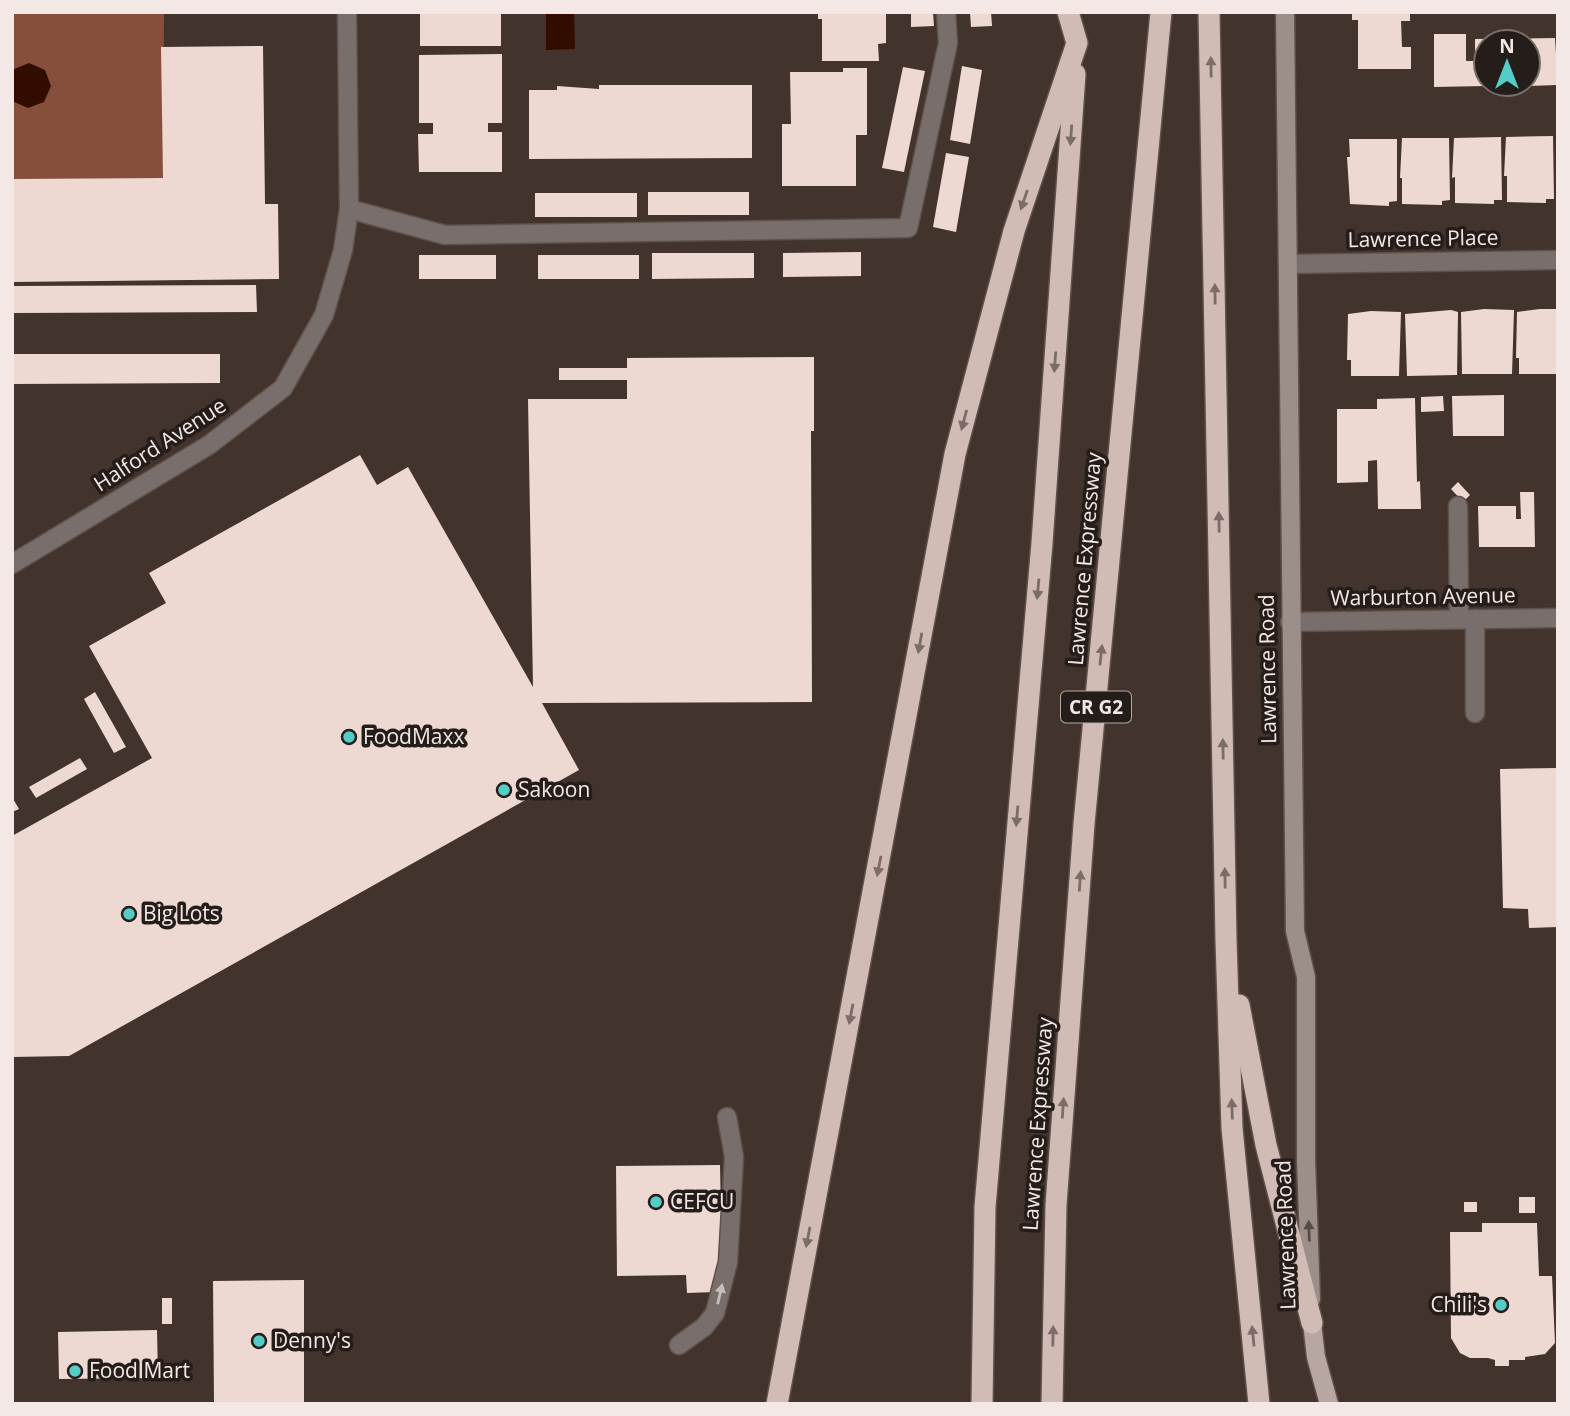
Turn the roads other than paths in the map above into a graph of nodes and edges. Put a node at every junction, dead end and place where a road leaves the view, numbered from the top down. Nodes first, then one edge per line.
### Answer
1 (348, 12) edge
2 (946, 12) edge
3 (1068, 12) edge
4 (1079, 12) edge
5 (1161, 12) edge
6 (1209, 12) edge
7 (1285, 12) edge
8 (1077, 43) junction
9 (349, 209) junction
10 (1558, 260) edge
11 (1288, 264) junction
12 (1458, 506) dead end
13 (12, 564) edge
14 (1558, 618) edge
15 (1467, 619) junction
16 (1290, 622) junction
17 (1475, 713) dead end
18 (1226, 940) junction
19 (727, 1117) dead end
20 (1312, 1323) junction
21 (680, 1345) dead end
22 (776, 1404) edge
23 (982, 1404) edge
24 (1052, 1404) edge
25 (1259, 1404) edge
26 (1329, 1404) edge

1 - 9 street, Halford Avenue
2 - 9 street
3 - 8 highway
4 - 8 highway
24 -> 5 highway, Lawrence Expressway / CR G2
18 -> 6 highway
7 - 11 street, Lawrence Road
8 -> 22 highway
8 -> 23 highway
9 - 13 street, Halford Avenue
10 - 11 street, Lawrence Place
11 - 16 street, Lawrence Road
12 - 15 street
14 - 15 street, Warburton Avenue
15 - 16 street, Warburton Avenue
15 - 17 street
20 -> 16 street, Lawrence Road
18 - 20 highway
25 -> 18 highway
21 -> 19 street
20 - 26 main road

